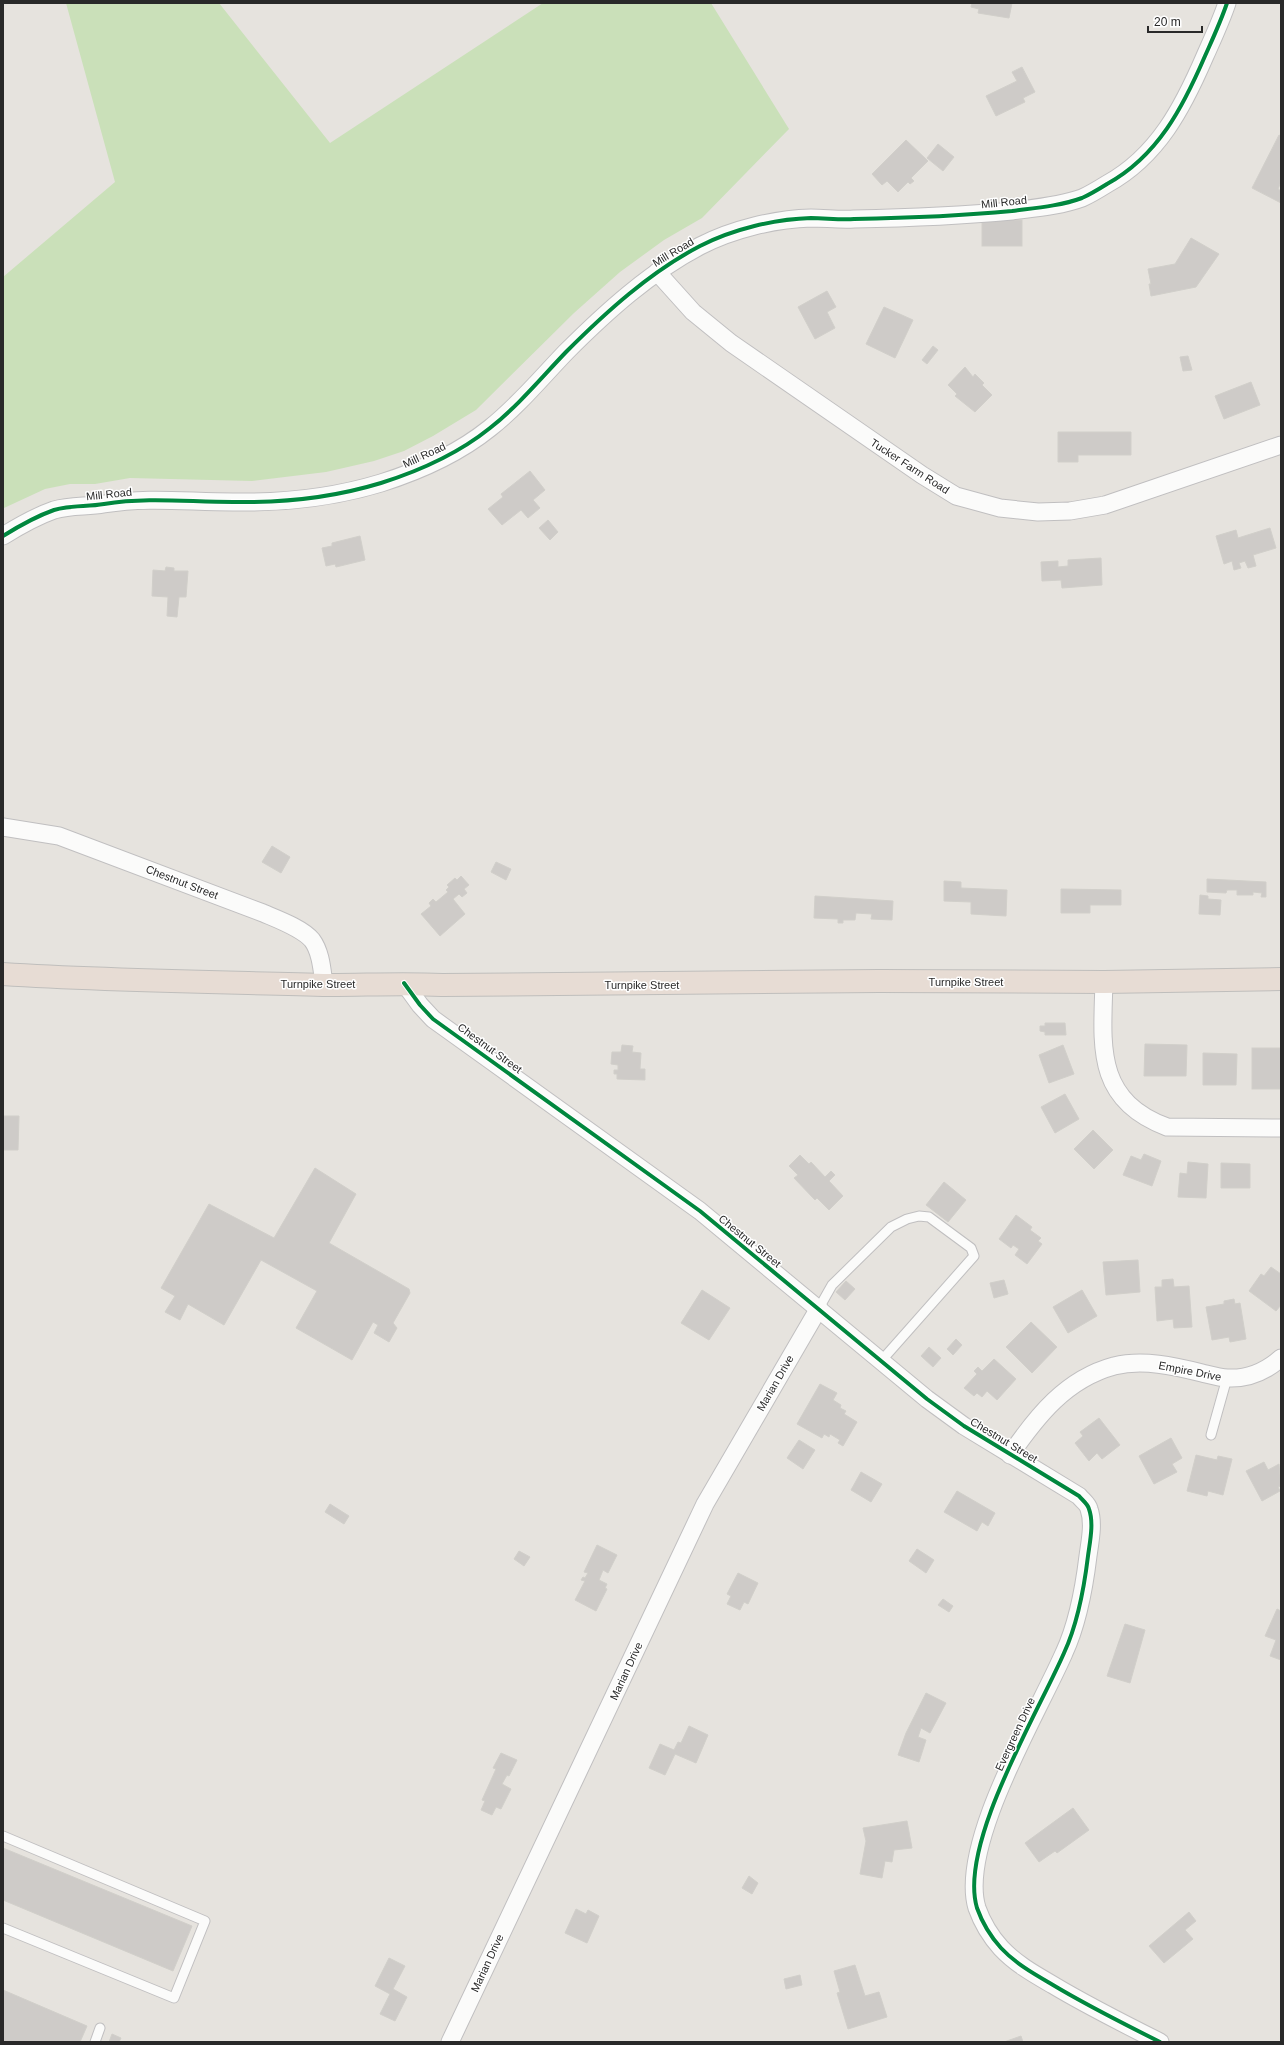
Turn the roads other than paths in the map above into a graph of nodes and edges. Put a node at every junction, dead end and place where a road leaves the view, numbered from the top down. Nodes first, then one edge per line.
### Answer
1 (1227, 3) edge
2 (657, 272) junction
3 (1281, 445) edge
4 (3, 536) edge
5 (3, 827) edge
6 (3, 974) edge
7 (1281, 979) edge
8 (1104, 982) junction
9 (404, 983) junction
10 (324, 984) junction
11 (1281, 1128) edge
12 (819, 1308) junction
13 (1281, 1358) edge
14 (882, 1360) junction
15 (1228, 1378) junction
16 (1211, 1435) dead end
17 (1010, 1455) junction
18 (1089, 1508) joint
19 (3, 1836) edge
20 (3, 1928) edge
21 (100, 2028) dead end
22 (95, 2042) edge
23 (450, 2042) edge
24 (1160, 2042) edge

1 - 2 street, Mill Road
2 - 3 street, Tucker Farm Road
2 - 4 street, Mill Road
5 - 10 street, Chestnut Street
6 - 10 highway, Turnpike Street
7 - 8 highway, Turnpike Street
8 - 9 highway, Turnpike Street
8 - 11 street
9 - 10 highway, Turnpike Street
9 - 12 street, Chestnut Street
12 - 14 street, Chestnut Street
12 - 14 lane
12 - 23 street, Marian Drive
13 - 15 street, Empire Drive
14 - 17 street, Chestnut Street
15 - 16 lane
15 - 17 street, Empire Drive
17 - 18 street, Chestnut Street
18 - 24 street, Evergreen Drive
19 - 20 lane
21 - 22 lane

